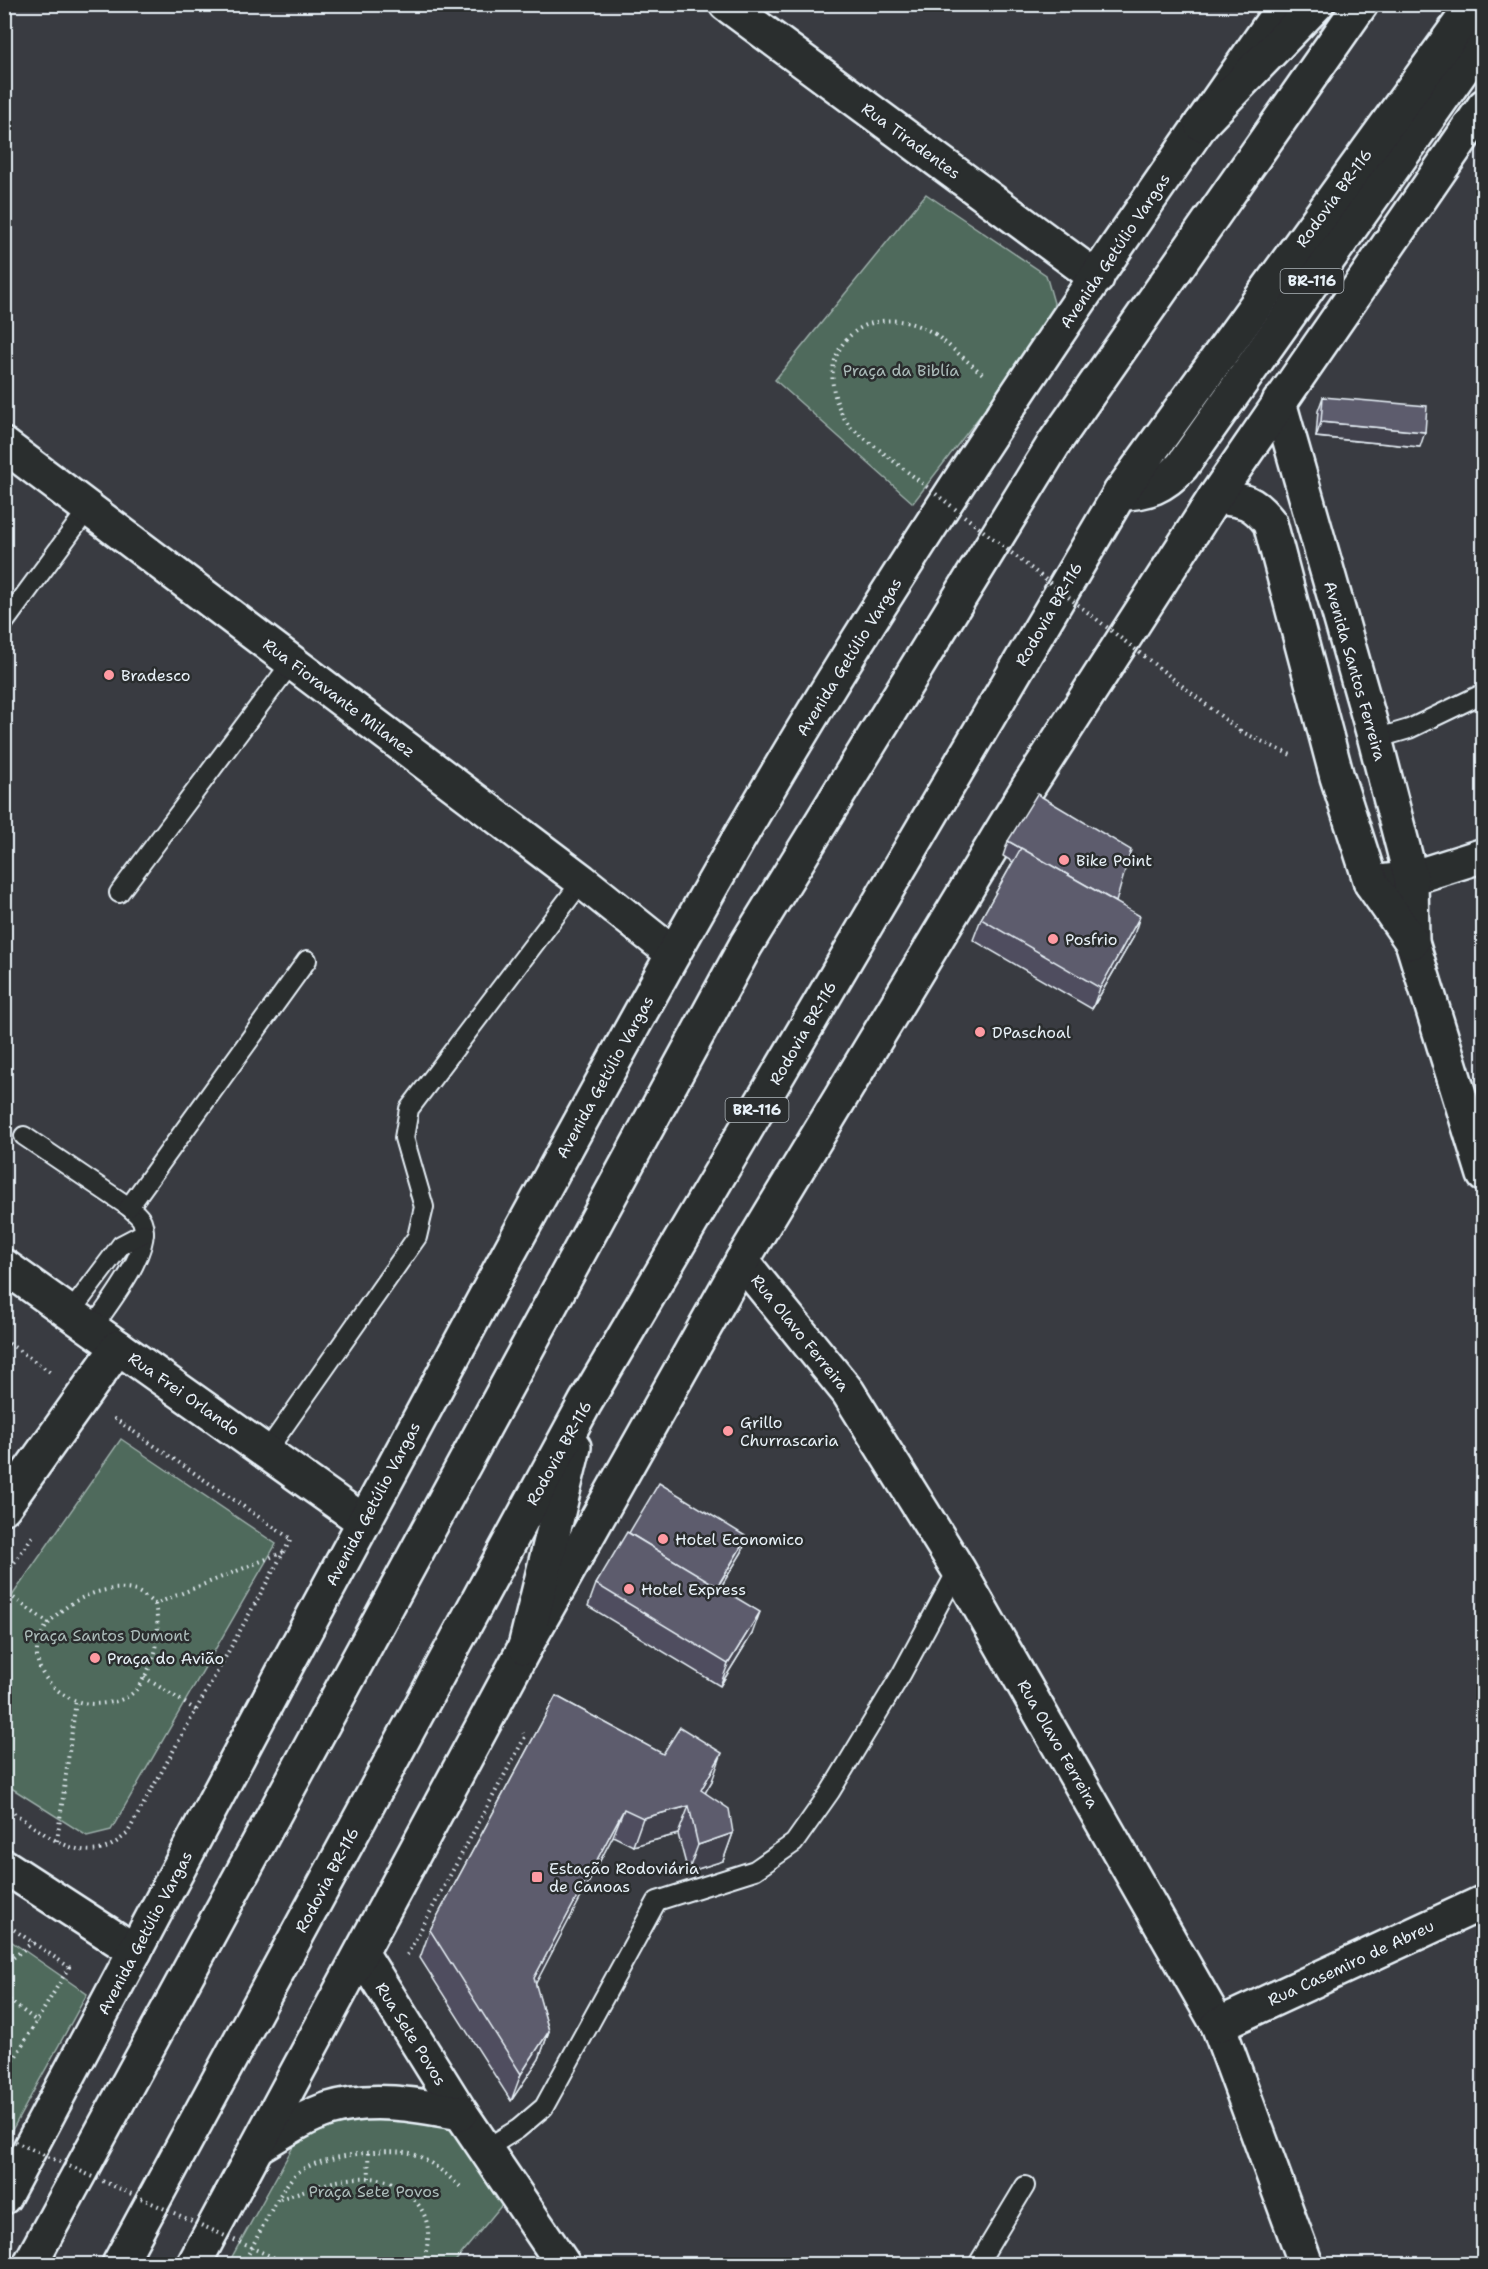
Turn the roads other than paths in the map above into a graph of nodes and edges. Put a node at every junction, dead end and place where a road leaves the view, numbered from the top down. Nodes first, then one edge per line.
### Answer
1 (726, 4) edge
2 (1285, 4) edge
3 (1317, 4) edge
4 (1361, 4) edge
5 (1474, 4) edge
6 (1484, 39) edge
7 (1484, 106) edge
8 (1201, 124) junction
9 (1097, 278) junction
10 (1279, 402) junction
11 (4, 445) edge
12 (1120, 493) junction
13 (1215, 497) junction
14 (88, 509) junction
15 (4, 623) edge
16 (292, 662) junction
17 (1484, 693) edge
18 (1375, 739) junction
19 (1484, 855) edge
20 (1411, 878) junction
21 (582, 881) junction
22 (1371, 883) junction
23 (119, 893) dead end
24 (1412, 942) junction
25 (672, 953) junction
26 (307, 960) dead end
27 (24, 1136) dead end
28 (1484, 1175) edge
29 (129, 1207) junction
30 (144, 1233) junction
31 (742, 1261) junction
32 (4, 1266) edge
33 (93, 1330) junction
34 (585, 1403) junction
35 (266, 1452) junction
36 (4, 1507) edge
37 (363, 1521) junction
38 (958, 1569) junction
39 (525, 1647) junction
40 (4, 1866) edge
41 (1484, 1902) edge
42 (135, 1951) junction
43 (362, 1954) junction
44 (1218, 2025) junction
45 (461, 2114) junction
46 (260, 2145) junction
47 (487, 2148) junction
48 (1024, 2186) dead end
49 (4, 2197) edge
50 (30, 2265) edge
51 (119, 2265) edge
52 (194, 2265) edge
53 (563, 2265) edge
54 (978, 2265) edge
55 (1306, 2265) edge

1 - 9 main road, Rua Tiradentes
2 - 8 main road, Avenida Getúlio Vargas
3 - 8 main road
4 - 50 main road
5 - 12 main road, Rodovia BR-116 / BR-116
6 - 12 main road, BR-116
7 - 10 main road
8 - 9 main road, Avenida Getúlio Vargas
9 - 25 main road, Avenida Getúlio Vargas
10 - 13 main road
10 - 18 main road, Avenida Santos Ferreira
11 - 14 main road, Rua Fioravante Milanez
12 - 34 main road, Rodovia BR-116 / BR-116
13 - 22 main road, Avenida Santos Ferreira
13 - 31 main road
14 - 15 lane
14 - 16 main road, Rua Fioravante Milanez
16 - 21 main road, Rua Fioravante Milanez
16 - 23 lane
17 - 18 lane
18 - 20 main road, Avenida Santos Ferreira
19 - 20 main road
20 - 22 main road
20 - 24 main road, Avenida Santos Ferreira
21 - 25 main road, Rua Fioravante Milanez
21 - 35 lane
22 - 24 main road, Avenida Santos Ferreira
24 - 28 main road, Avenida Santos Ferreira
25 - 37 main road, Avenida Getúlio Vargas
26 - 29 lane
27 - 29 lane
29 - 30 lane
30 - 33 lane
30 - 33 lane
31 - 38 main road, Rua Olavo Ferreira
31 - 39 main road
32 - 33 main road, Rua Frei Orlando
33 - 35 main road, Rua Frei Orlando
33 - 36 main road
34 - 39 main road
34 - 51 main road, Rodovia BR-116 / BR-116
35 - 37 main road, Rua Frei Orlando
37 - 42 main road, Avenida Getúlio Vargas
38 - 44 main road, Rua Olavo Ferreira
38 - 47 lane
39 - 43 main road
40 - 42 main road
41 - 44 main road, Rua Casemiro de Abreu
42 - 49 main road, Avenida Getúlio Vargas
43 - 45 main road, Rua Sete Povos
43 - 46 main road
44 - 55 main road, Rua Olavo Ferreira
45 - 46 main road, Rua Sete Povos
45 - 47 main road, Rua Sete Povos
46 - 52 main road
47 - 53 main road, Rua Sete Povos
48 - 54 lane

